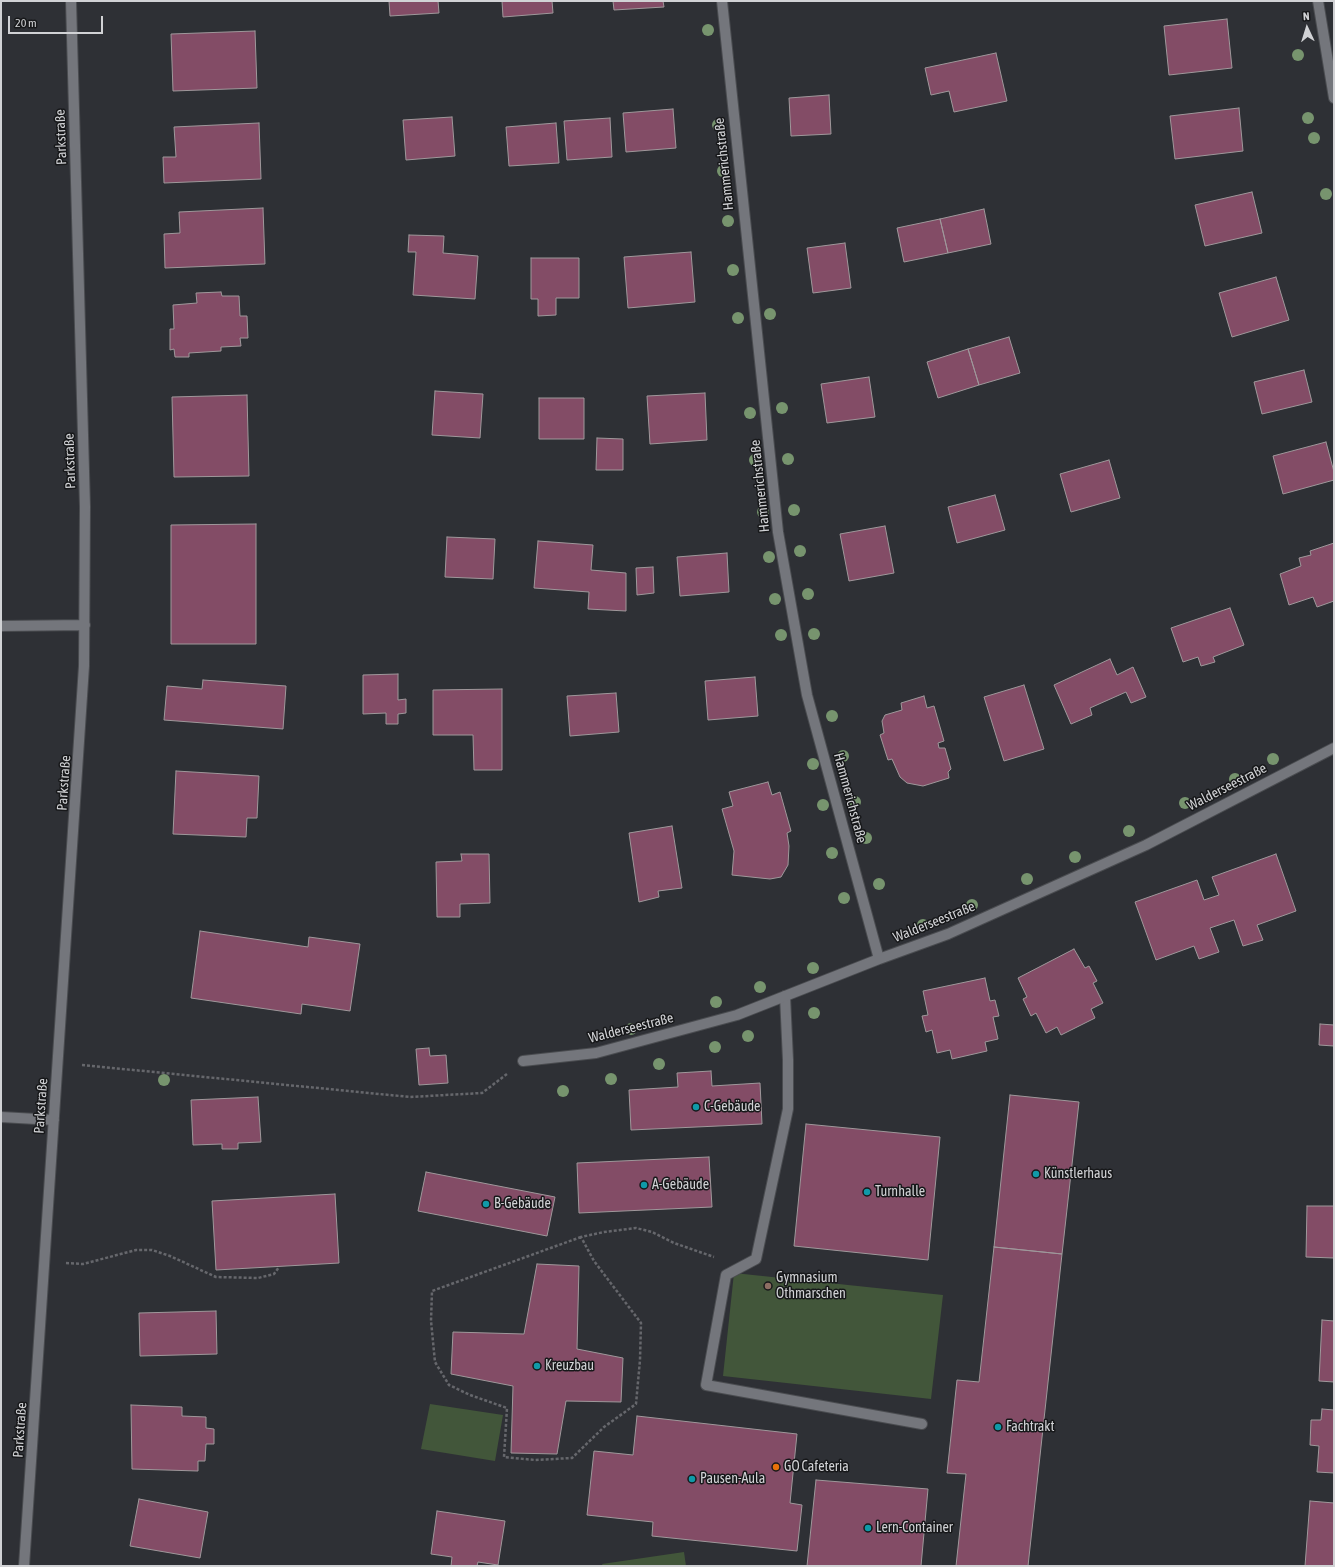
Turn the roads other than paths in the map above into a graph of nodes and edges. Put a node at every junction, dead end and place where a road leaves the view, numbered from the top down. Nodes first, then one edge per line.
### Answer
1 (71, 1) edge
2 (722, 1) edge
3 (1318, 1) edge
4 (1334, 98) edge
5 (85, 625) junction
6 (1, 626) edge
7 (1334, 748) edge
8 (879, 959) junction
9 (785, 996) junction
10 (523, 1061) road end
11 (1, 1117) edge
12 (54, 1120) junction
13 (922, 1424) dead end
14 (24, 1566) edge

1 - 5 street, Parkstraße
2 - 8 street, Hammerichstraße
3 - 4 street
5 - 6 street
5 - 12 street, Parkstraße
7 - 8 street, Walderseestraße
8 - 9 street, Walderseestraße
9 - 10 street, Walderseestraße
9 - 13 street
11 - 12 street
12 - 14 street, Parkstraße

